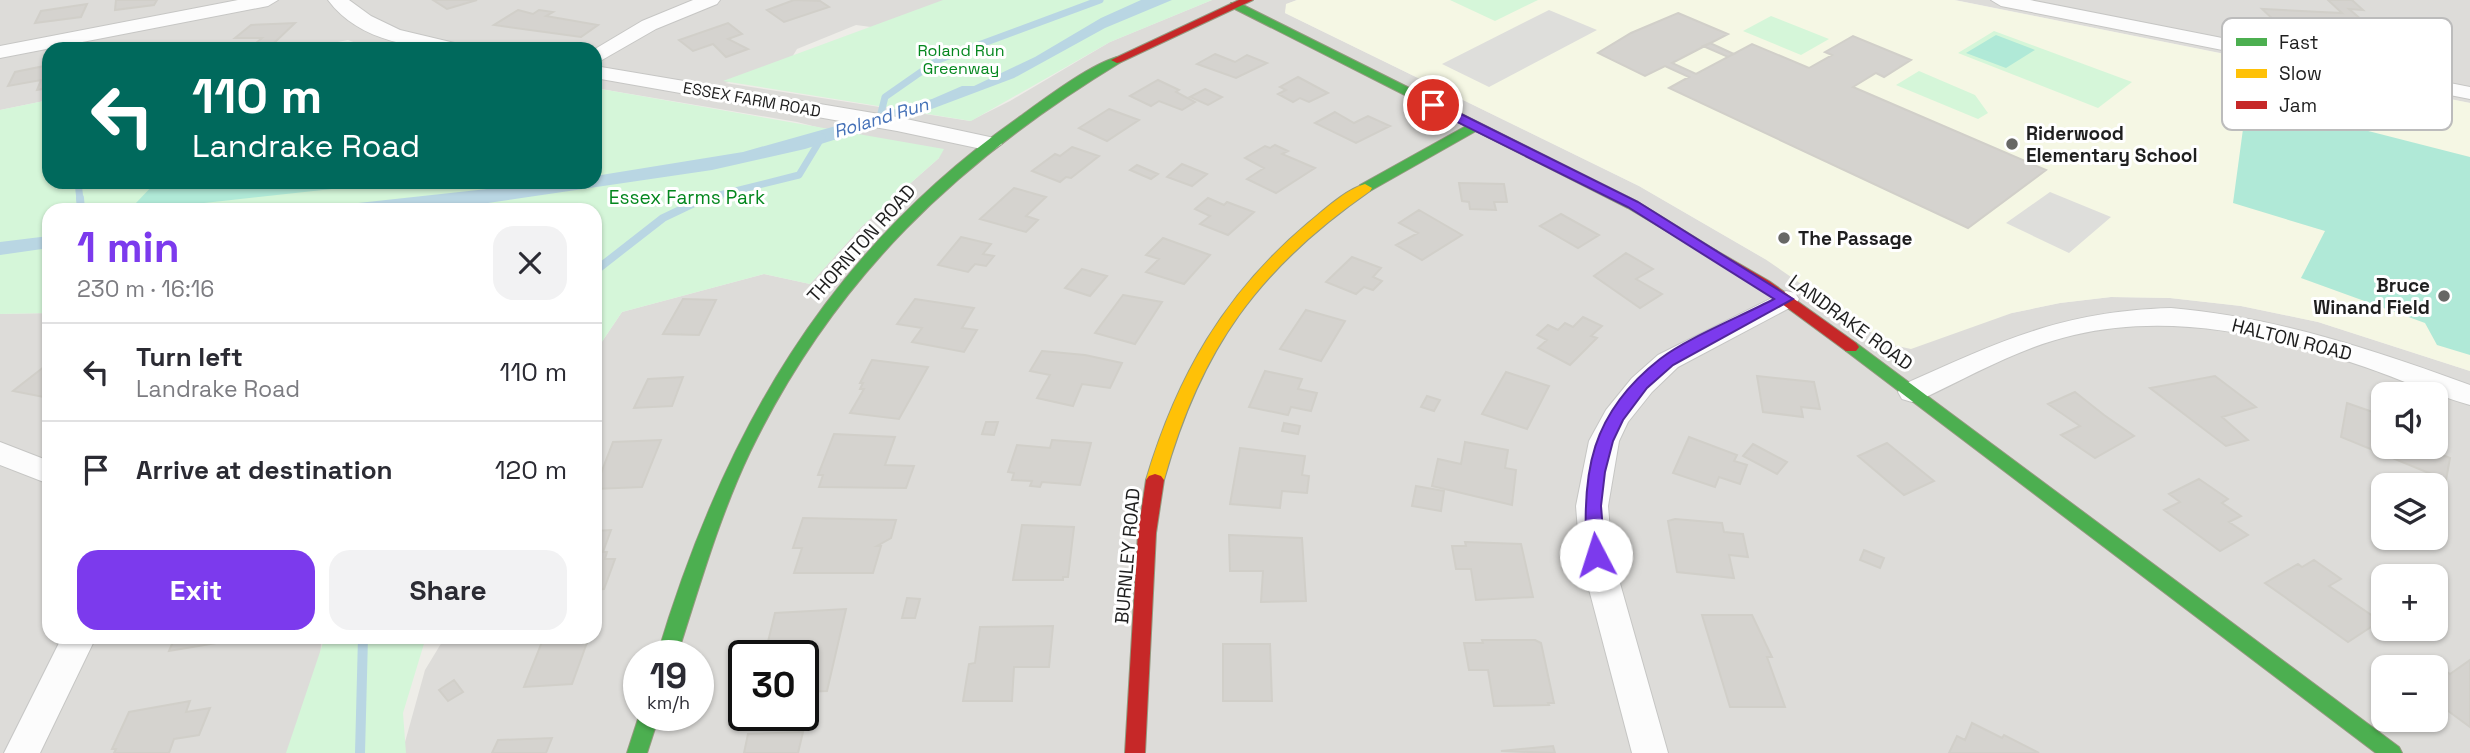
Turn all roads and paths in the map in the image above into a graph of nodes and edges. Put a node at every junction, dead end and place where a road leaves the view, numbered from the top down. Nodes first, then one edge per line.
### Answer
1 (268, 0) edge
2 (338, 0) edge
3 (710, 0) edge
4 (2001, 0) edge
5 (1241, 3) edge
6 (52, 42) edge
7 (422, 42) edge
8 (42, 44) edge
9 (2222, 44) edge
10 (0, 52) edge
11 (602, 54) edge
12 (602, 73) edge
13 (2452, 89) edge
14 (2470, 93) edge
15 (1475, 126) junction
16 (990, 144) junction
17 (1786, 299) junction
18 (1912, 392) junction
19 (2470, 395) edge
20 (0, 453) edge
21 (42, 470) edge
22 (672, 640) edge
23 (76, 644) edge
24 (644, 731) edge
25 (22, 753) edge
26 (637, 753) edge
27 (1135, 753) edge
28 (1650, 753) edge
29 (2392, 753) edge

1 - 6 street
2 - 7 street
3 - 11 street
4 - 9 street
5 - 15 street, LANDRAKE ROAD
5 - 16 street, THORNTON ROAD
8 - 10 street
12 - 16 street, ESSEX FARM ROAD
13 - 14 street
15 - 17 street, LANDRAKE ROAD
15 - 27 street, BURNLEY ROAD
16 - 22 street, THORNTON ROAD
17 - 18 street, LANDRAKE ROAD
17 - 28 street
18 - 19 street, HALTON ROAD
18 - 29 street, LANDRAKE ROAD
20 - 21 street
23 - 25 street
24 - 26 street

